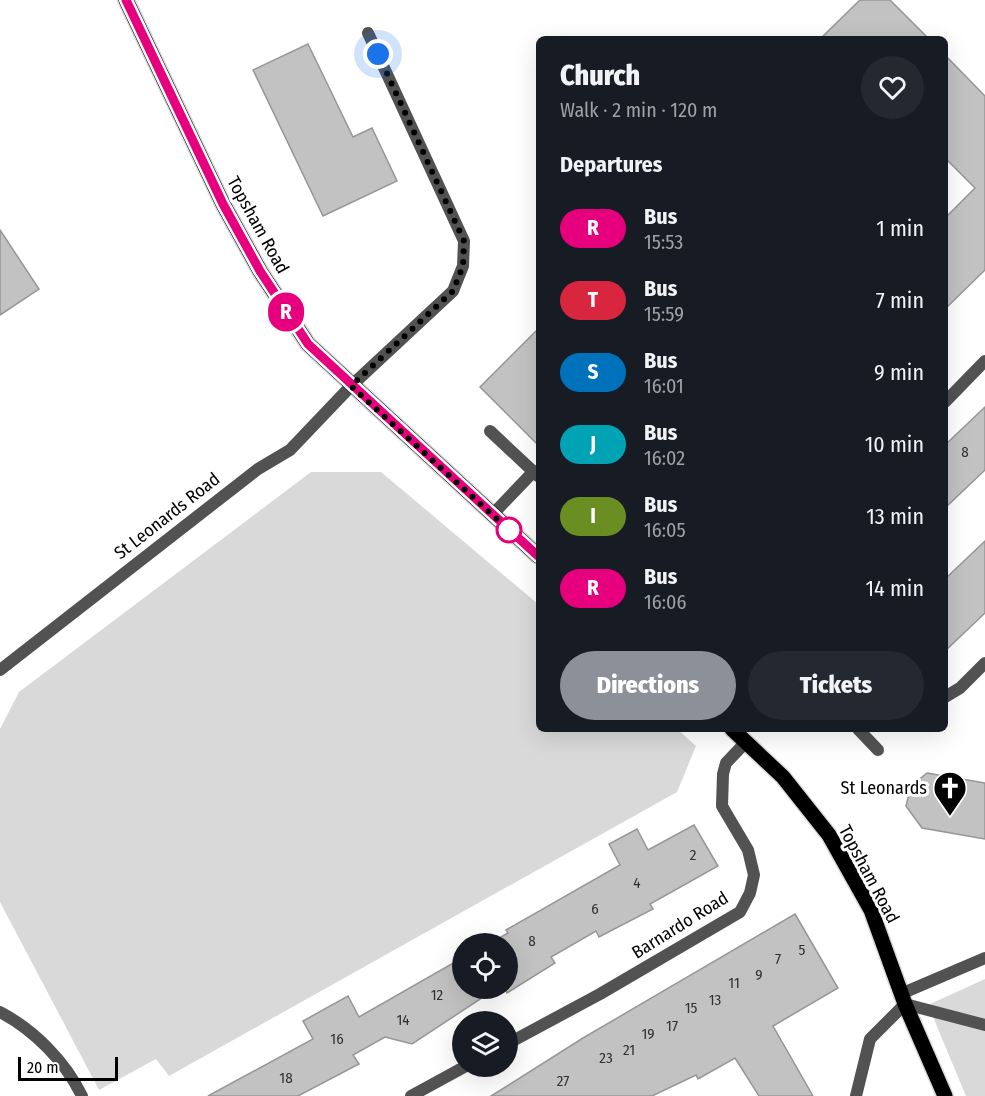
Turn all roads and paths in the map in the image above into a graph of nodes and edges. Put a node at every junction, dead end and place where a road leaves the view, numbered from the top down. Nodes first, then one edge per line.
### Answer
1 (126, 0) edge
2 (368, 33) dead end
3 (985, 361) edge
4 (351, 386) junction
5 (948, 399) edge
6 (490, 431) dead end
7 (536, 474) edge
8 (492, 515) junction
9 (536, 554) edge
10 (985, 663) edge
11 (0, 670) edge
12 (948, 695) edge
13 (735, 732) edge
14 (861, 732) edge
15 (746, 742) junction
16 (878, 750) dead end
17 (985, 958) edge
18 (904, 999) junction
19 (0, 1012) edge
20 (985, 1025) edge
21 (518, 1038) edge
22 (452, 1074) edge
23 (82, 1096) edge
24 (411, 1096) edge
25 (856, 1096) edge
26 (945, 1096) edge

1 - 4 main road, Topsham Road
2 - 4 street, St Leonards Road
3 - 5 street
4 - 8 main road, Topsham Road
4 - 11 street, St Leonards Road
6 - 7 street
7 - 8 street
8 - 9 main road, Topsham Road
10 - 12 street
13 - 15 main road, Topsham Road
14 - 16 street
15 - 18 main road, Topsham Road
15 - 21 street, Barnardo Road
17 - 18 street
18 - 20 street
18 - 25 street
18 - 26 main road, Topsham Road
19 - 23 street
22 - 24 street

